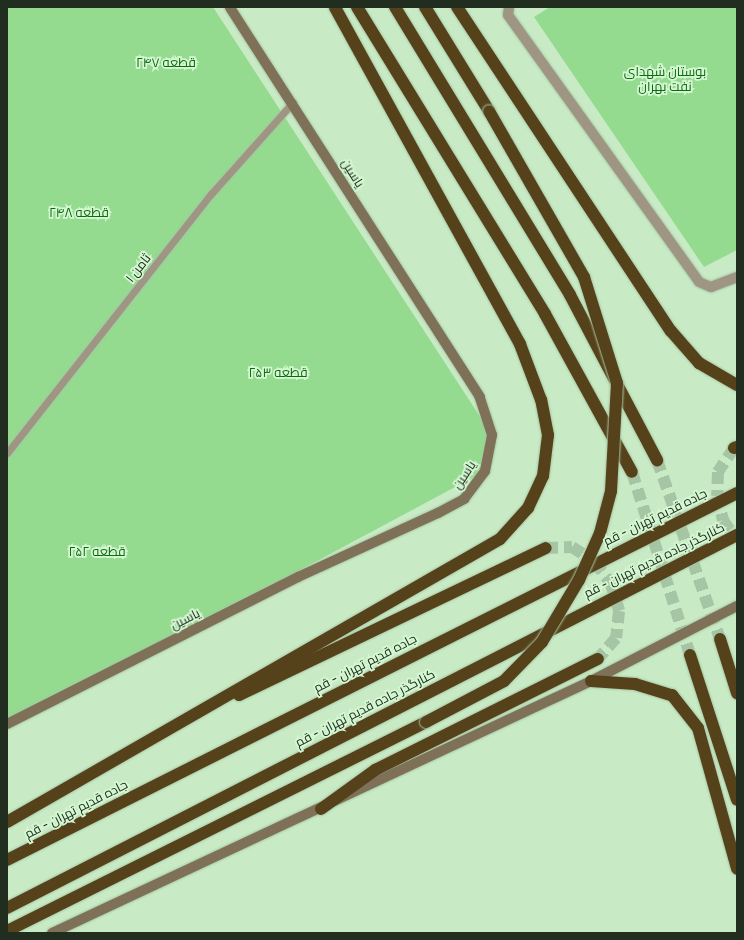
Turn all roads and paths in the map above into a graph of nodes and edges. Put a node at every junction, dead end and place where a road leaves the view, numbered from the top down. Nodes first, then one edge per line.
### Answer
1 (230, 7) edge
2 (335, 7) edge
3 (357, 7) edge
4 (395, 7) edge
5 (425, 7) edge
6 (457, 7) edge
7 (508, 7) edge
8 (292, 102) junction
9 (737, 277) edge
10 (737, 385) edge
11 (7, 453) edge
12 (657, 460) tunnel mouth
13 (632, 472) tunnel mouth
14 (737, 493) edge
15 (737, 535) edge
16 (546, 548) tunnel mouth
17 (737, 606) edge
18 (720, 639) tunnel mouth
19 (690, 655) tunnel mouth
20 (598, 659) tunnel mouth
21 (591, 681) junction
22 (737, 693) edge
23 (7, 724) edge
24 (172, 726) junction
25 (737, 800) edge
26 (320, 809) junction
27 (7, 822) edge
28 (7, 860) edge
29 (737, 869) edge
30 (7, 908) edge
31 (7, 931) edge
32 (52, 933) edge

1 - 8 street, یاسین
2 - 24 highway
3 - 13 highway
4 - 12 highway
5 - 31 highway, bridge
6 - 10 highway
7 - 9 street
8 - 11 lane, ثامن ۱
8 - 23 street, یاسین
14 - 28 highway, جاده قدیم تهران - قم
15 - 30 highway, کنارگذر جاده قدیم تهران - قم
16 - 24 highway
17 - 21 street
18 - 22 highway
19 - 25 highway
20 - 26 highway
21 - 26 street
21 - 29 highway
24 - 27 highway
26 - 32 street

